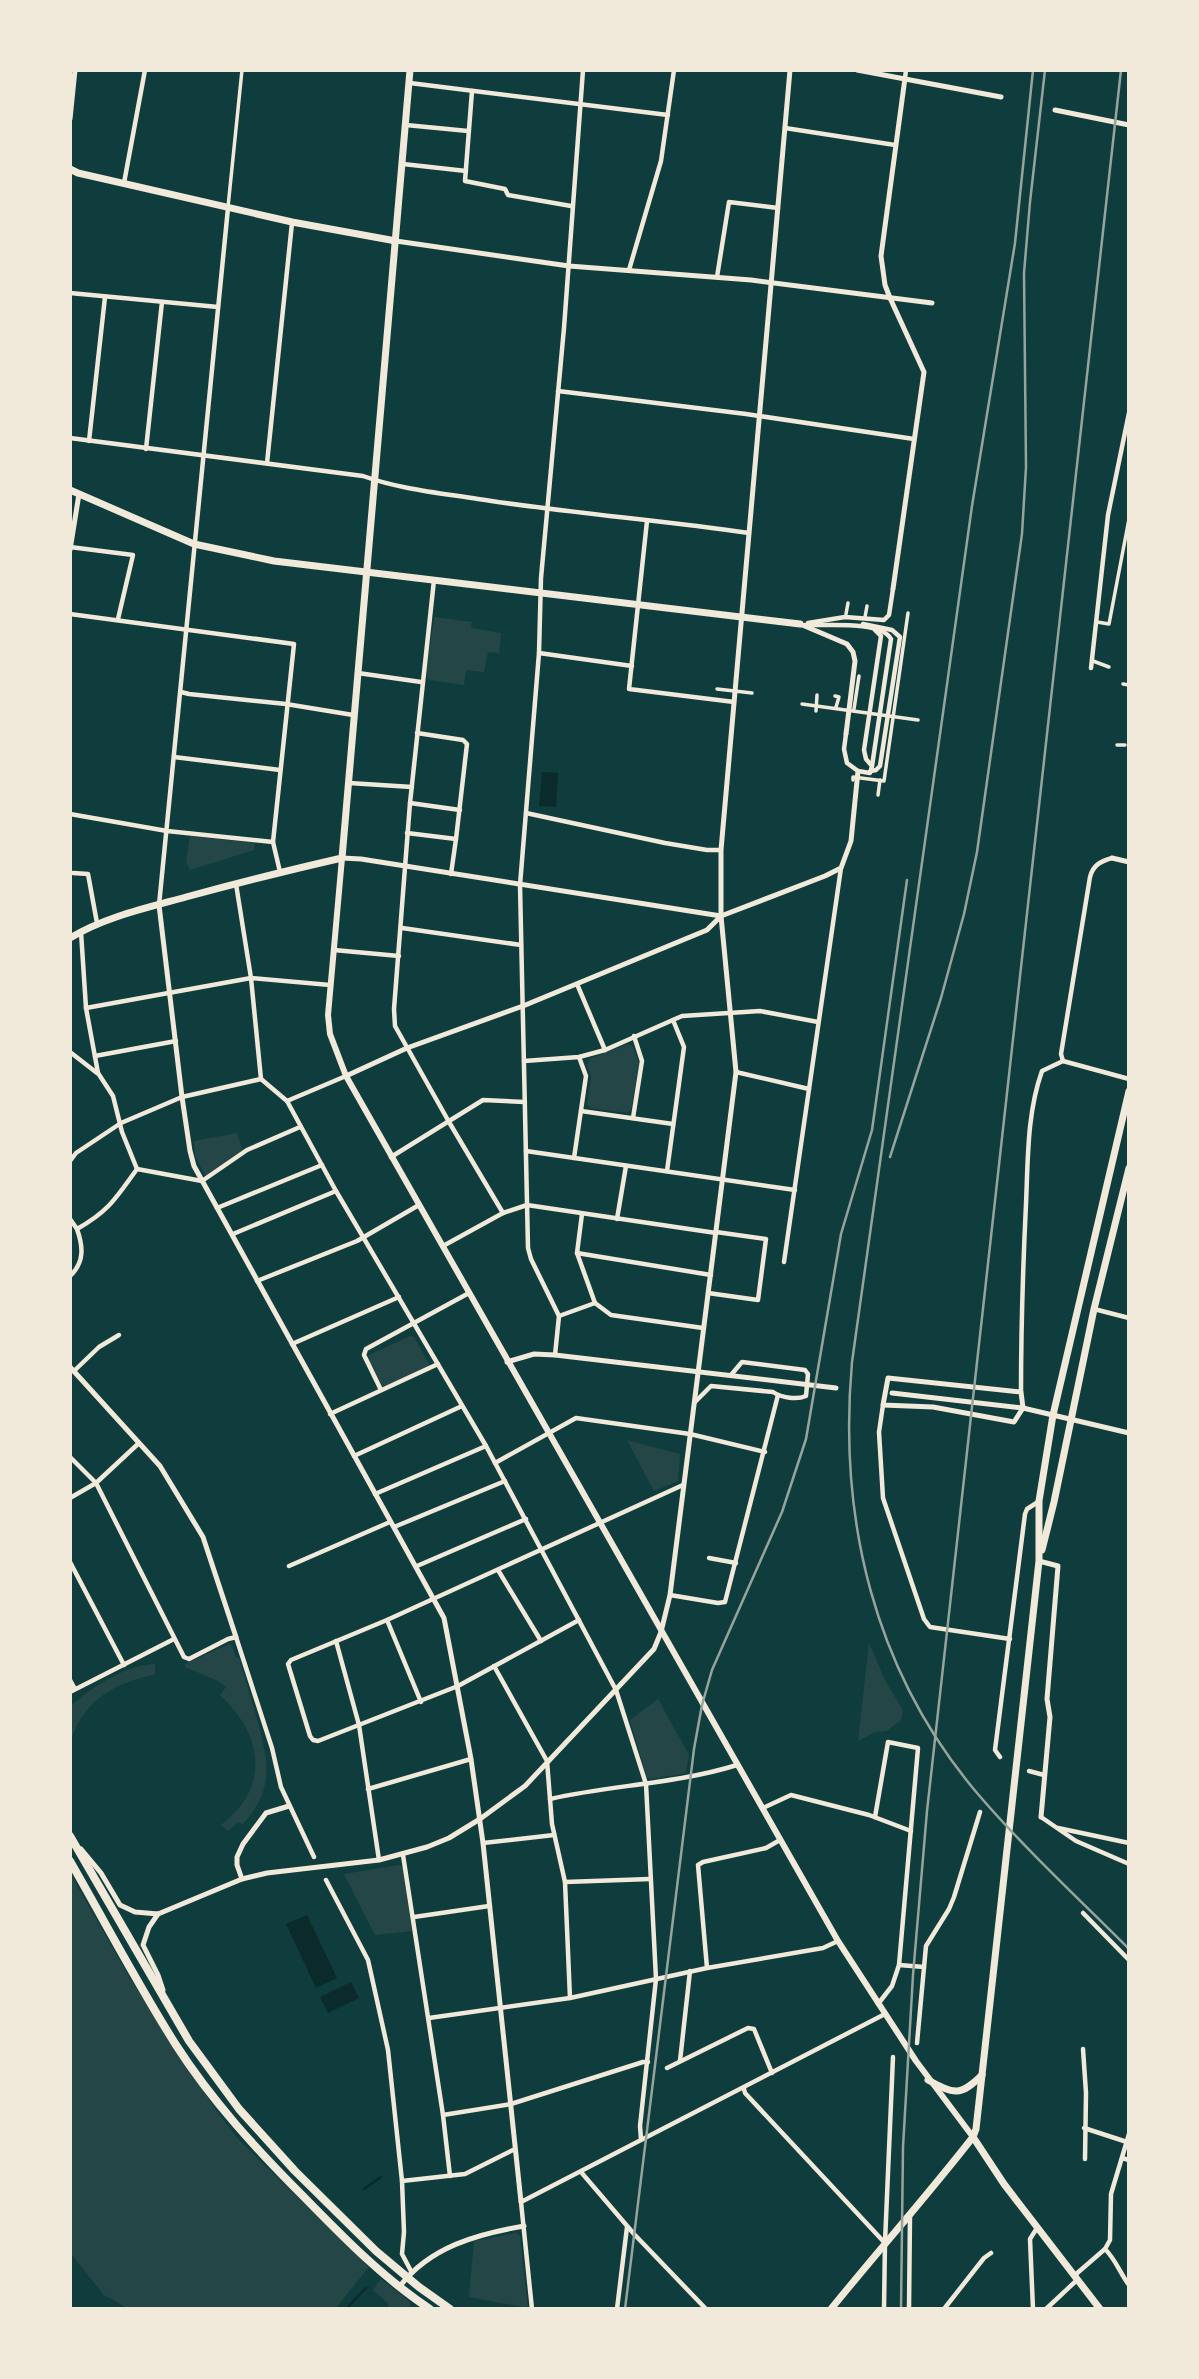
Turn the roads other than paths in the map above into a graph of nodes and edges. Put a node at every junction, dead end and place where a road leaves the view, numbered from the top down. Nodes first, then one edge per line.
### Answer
1 (75, 70) edge
2 (145, 70) edge
3 (242, 70) edge
4 (410, 70) edge
5 (583, 70) edge
6 (674, 70) edge
7 (790, 70) edge
8 (857, 70) edge
9 (906, 70) edge
10 (905, 78) junction
11 (409, 83) junction
12 (472, 91) junction
13 (1001, 97) dead end
14 (580, 104) junction
15 (1055, 110) dead end
16 (668, 115) junction
17 (70, 119) edge
18 (406, 125) junction
19 (1129, 125) edge
20 (785, 128) junction
21 (468, 131) junction
22 (895, 145) junction
23 (403, 164) junction
24 (70, 169) edge
25 (466, 171) junction
26 (124, 183) junction
27 (571, 206) junction
28 (228, 207) junction
29 (778, 208) junction
30 (292, 222) junction
31 (396, 241) junction
32 (569, 266) junction
33 (629, 270) junction
34 (717, 277) junction
35 (771, 283) junction
36 (70, 293) edge
37 (105, 297) junction
38 (890, 298) junction
39 (162, 302) junction
40 (932, 303) dead end
41 (218, 307) junction
42 (558, 391) junction
43 (1129, 413) edge
44 (761, 416) junction
45 (70, 438) edge
46 (914, 439) junction
47 (89, 441) junction
48 (146, 449) junction
49 (204, 457) junction
50 (267, 463) junction
51 (374, 480) junction
52 (70, 490) edge
53 (79, 494) junction
54 (547, 509) junction
55 (1129, 519) edge
56 (647, 521) junction
57 (749, 533) junction
58 (194, 544) junction
59 (70, 549) edge
60 (365, 571) junction
61 (434, 579) junction
62 (893, 589) joint
63 (542, 593) junction
64 (848, 603) dead end
65 (637, 604) junction
66 (867, 606) dead end
67 (908, 613) dead end
68 (70, 614) edge
69 (846, 614) dead end
70 (743, 617) junction
71 (865, 617) dead end
72 (118, 619) junction
73 (800, 624) junction
74 (831, 625) junction
75 (187, 628) junction
76 (874, 629) junction
77 (540, 653) junction
78 (632, 666) junction
79 (1110, 667) dead end
80 (1091, 668) dead end
81 (357, 673) junction
82 (859, 676) dead end
83 (422, 682) junction
84 (1123, 684) dead end
85 (1129, 685) edge
86 (717, 689) dead end
87 (181, 692) junction
88 (751, 693) dead end
89 (817, 695) dead end
90 (835, 696) dead end
91 (734, 702) junction
92 (286, 704) junction
93 (802, 704) dead end
94 (816, 705) junction
95 (834, 709) junction
96 (854, 709) junction
97 (816, 711) dead end
98 (353, 715) junction
99 (893, 716) junction
100 (918, 720) dead end
101 (417, 733) junction
102 (846, 734) joint
103 (1117, 745) dead end
104 (1125, 745) dead end
105 (174, 757) junction
106 (872, 768) junction
107 (280, 770) junction
108 (859, 771) junction
109 (853, 780) dead end
110 (880, 780) junction
111 (348, 783) junction
112 (412, 787) junction
113 (878, 794) dead end
114 (410, 803) junction
115 (460, 810) junction
116 (526, 813) junction
117 (70, 814) edge
118 (167, 831) junction
119 (407, 833) junction
120 (456, 839) junction
121 (273, 842) junction
122 (721, 850) junction
123 (342, 858) junction
124 (1112, 858) joint
125 (1129, 862) edge
126 (405, 866) junction
127 (841, 868) junction
128 (280, 872) junction
129 (73, 873) dead end
130 (451, 874) junction
131 (236, 884) junction
132 (520, 885) junction
133 (159, 905) junction
134 (721, 916) junction
135 (97, 923) junction
136 (401, 928) junction
137 (81, 931) junction
138 (70, 938) edge
139 (521, 945) junction
140 (333, 950) junction
141 (399, 956) junction
142 (251, 978) junction
143 (577, 984) junction
144 (330, 985) junction
145 (171, 994) junction
146 (523, 1006) junction
147 (86, 1008) junction
148 (730, 1013) junction
149 (673, 1020) junction
150 (819, 1022) junction
151 (634, 1036) junction
152 (177, 1040) junction
153 (407, 1048) junction
154 (605, 1049) junction
155 (70, 1052) edge
156 (95, 1056) junction
157 (579, 1057) junction
158 (524, 1061) junction
159 (1063, 1061) junction
160 (736, 1072) junction
161 (98, 1073) junction
162 (346, 1076) junction
163 (261, 1079) junction
164 (1129, 1079) edge
165 (809, 1089) junction
166 (1129, 1091) edge
167 (182, 1097) junction
168 (287, 1101) junction
169 (524, 1102) junction
170 (581, 1111) junction
171 (633, 1118) junction
172 (449, 1122) junction
173 (121, 1123) junction
174 (673, 1124) junction
175 (300, 1127) junction
176 (526, 1151) junction
177 (391, 1157) junction
178 (574, 1158) junction
179 (70, 1161) edge
180 (322, 1165) junction
181 (626, 1166) junction
182 (1129, 1168) edge
183 (137, 1170) junction
184 (667, 1171) junction
185 (723, 1180) junction
186 (202, 1181) junction
187 (795, 1190) junction
188 (336, 1191) junction
189 (419, 1205) junction
190 (527, 1205) junction
191 (217, 1208) junction
192 (503, 1213) junction
193 (582, 1214) junction
194 (70, 1219) edge
195 (617, 1219) junction
196 (77, 1229) junction
197 (716, 1233) junction
198 (233, 1234) junction
199 (363, 1236) junction
200 (443, 1246) junction
201 (577, 1253) junction
202 (784, 1262) dead end
203 (710, 1275) junction
204 (70, 1276) edge
205 (257, 1281) junction
206 (469, 1293) junction
207 (708, 1293) junction
208 (399, 1297) junction
209 (595, 1303) junction
210 (1094, 1308) junction
211 (559, 1316) junction
212 (1129, 1318) edge
213 (416, 1324) junction
214 (703, 1328) junction
215 (119, 1335) dead end
216 (292, 1344) junction
217 (555, 1355) junction
218 (507, 1362) junction
219 (439, 1364) junction
220 (72, 1369) edge
221 (697, 1372) junction
222 (731, 1375) junction
223 (836, 1388) dead end
224 (381, 1390) junction
225 (1021, 1392) junction
226 (892, 1393) dead end
227 (778, 1395) junction
228 (694, 1402) junction
229 (883, 1405) junction
230 (462, 1406) junction
231 (1023, 1408) junction
232 (330, 1413) junction
233 (1053, 1415) junction
234 (1071, 1418) junction
235 (549, 1433) junction
236 (1129, 1433) edge
237 (690, 1434) junction
238 (139, 1443) junction
239 (486, 1446) junction
240 (765, 1452) junction
241 (354, 1456) junction
242 (70, 1457) edge
243 (495, 1463) junction
244 (505, 1481) junction
245 (96, 1483) junction
246 (683, 1485) junction
247 (375, 1494) junction
248 (70, 1498) edge
249 (1039, 1501) junction
250 (526, 1519) junction
251 (600, 1521) junction
252 (392, 1525) junction
253 (542, 1550) junction
254 (709, 1558) dead end
255 (1039, 1561) junction
256 (70, 1562) edge
257 (736, 1563) junction
258 (289, 1566) dead end
259 (417, 1566) junction
260 (498, 1570) junction
261 (670, 1595) junction
262 (434, 1598) junction
263 (387, 1620) junction
264 (579, 1620) junction
265 (662, 1632) junction
266 (236, 1637) junction
267 (174, 1639) junction
268 (1010, 1639) junction
269 (336, 1641) junction
270 (541, 1641) junction
271 (124, 1664) junction
272 (494, 1666) junction
273 (70, 1680) edge
274 (458, 1686) junction
275 (73, 1690) edge
276 (616, 1690) junction
277 (421, 1702) junction
278 (359, 1725) junction
279 (1000, 1757) dead end
280 (471, 1759) junction
281 (547, 1761) junction
282 (737, 1765) junction
283 (1029, 1771) dead end
284 (1044, 1775) junction
285 (646, 1784) junction
286 (368, 1789) junction
287 (550, 1799) junction
288 (289, 1806) junction
289 (762, 1809) junction
290 (980, 1812) dead end
291 (875, 1817) junction
292 (1041, 1817) joint
293 (480, 1819) junction
294 (1054, 1827) junction
295 (911, 1831) junction
296 (554, 1835) junction
297 (72, 1839) edge
298 (780, 1840) junction
299 (483, 1843) junction
300 (1129, 1843) edge
301 (403, 1855) junction
302 (314, 1857) dead end
303 (379, 1860) junction
304 (70, 1861) edge
305 (1129, 1864) edge
306 (242, 1879) junction
307 (326, 1880) dead end
308 (650, 1880) junction
309 (565, 1882) junction
310 (489, 1906) junction
311 (1083, 1913) dead end
312 (158, 1914) junction
313 (414, 1917) junction
314 (838, 1941) junction
315 (1129, 1960) edge
316 (899, 1965) junction
317 (924, 1967) junction
318 (707, 1968) junction
319 (691, 1971) junction
320 (656, 1979) junction
321 (570, 1998) junction
322 (878, 2004) junction
323 (168, 2007) junction
324 (500, 2009) junction
325 (885, 2014) junction
326 (429, 2018) junction
327 (917, 2043) dead end
328 (1083, 2049) dead end
329 (893, 2057) dead end
330 (680, 2061) junction
331 (648, 2062) junction
332 (667, 2068) dead end
333 (772, 2073) junction
334 (983, 2074) junction
335 (929, 2080) junction
336 (744, 2088) junction
337 (511, 2104) junction
338 (443, 2115) junction
339 (1084, 2128) junction
340 (1129, 2134) edge
341 (973, 2137) junction
342 (642, 2139) junction
343 (1127, 2142) junction
344 (515, 2149) junction
345 (1084, 2158) dead end
346 (1122, 2158) junction
347 (1129, 2160) edge
348 (581, 2172) junction
349 (450, 2176) junction
350 (402, 2181) junction
351 (521, 2202) junction
352 (910, 2214) junction
353 (524, 2226) junction
354 (627, 2226) junction
355 (1037, 2228) junction
356 (885, 2242) junction
357 (1105, 2249) junction
358 (991, 2253) dead end
359 (409, 2274) junction
360 (1077, 2277) junction
361 (1129, 2285) edge
362 (400, 2286) junction
363 (431, 2296) junction
364 (426, 2308) edge
365 (450, 2309) edge
366 (532, 2309) edge
367 (617, 2309) edge
368 (706, 2309) edge
369 (831, 2309) edge
370 (884, 2309) edge
371 (909, 2309) edge
372 (944, 2309) edge
373 (1033, 2309) edge
374 (1046, 2309) edge
375 (1100, 2309) edge

1 - 17 street
2 - 26 street
3 - 28 street
4 - 11 main road
5 - 14 street
6 - 16 street
7 - 20 street
8 - 10 street
9 - 10 street
10 - 13 street
10 - 22 street
11 - 12 street
11 - 18 main road
12 - 14 street
12 - 21 street
14 - 16 street
14 - 27 street
15 - 19 street
16 - 33 street
18 - 21 street
18 - 23 main road
20 - 22 street
20 - 29 street
21 - 25 street
22 - 38 street
23 - 25 street
23 - 31 main road
24 - 26 main road
25 - 27 street
26 - 28 main road
27 - 32 street
28 - 30 main road
28 - 41 street
29 - 34 street
29 - 35 street
30 - 31 main road
30 - 50 street
31 - 32 street
31 - 51 main road
32 - 33 street
32 - 42 street
33 - 34 street
34 - 35 street
35 - 38 street
35 - 44 street
36 - 37 street
37 - 39 street
37 - 47 street
38 - 40 street
38 - 46 street
39 - 41 street
39 - 48 street
41 - 49 street
42 - 44 street
42 - 54 street
43 - 80 street
44 - 46 street
44 - 57 street
45 - 47 street
46 - 62 street
47 - 48 street
48 - 49 street
49 - 50 street
49 - 58 street
50 - 51 street
51 - 54 street
51 - 60 main road
52 - 53 main road
53 - 58 main road
53 - 59 street
54 - 56 street
54 - 63 street
55 - 79 street
56 - 57 street
56 - 65 street
57 - 70 street
58 - 60 main road
58 - 75 street
59 - 72 street
60 - 61 main road
60 - 81 main road
61 - 63 main road
61 - 83 street
62 - 73 street
63 - 65 main road
63 - 77 street
64 - 69 street
65 - 70 main road
65 - 78 street
66 - 71 street
67 - 99 street
68 - 72 street
70 - 73 main road
70 - 91 street
72 - 75 street
73 - 74 street
73 - 102 street
74 - 76 street
74 - 106 street
75 - 87 street
75 - 92 street
76 - 106 street
76 - 106 street
77 - 78 street
77 - 116 street
78 - 91 street
81 - 83 street
81 - 98 main road
82 - 96 street
83 - 101 street
84 - 85 street
86 - 88 street
87 - 92 street
87 - 105 street
89 - 94 street
90 - 95 street
91 - 122 street
92 - 98 street
92 - 107 street
93 - 94 street
94 - 95 street
94 - 97 street
95 - 96 street
96 - 99 street
98 - 111 main road
99 - 100 street
99 - 110 street
101 - 112 street
101 - 115 street
102 - 108 street
103 - 104 street
105 - 107 street
105 - 118 street
106 - 108 street
107 - 121 street
108 - 127 street
109 - 110 street
110 - 113 street
111 - 112 street
111 - 123 main road
112 - 114 street
114 - 115 street
114 - 119 street
115 - 120 street
116 - 122 street
116 - 132 street
117 - 118 street
118 - 121 street
118 - 133 street
119 - 120 street
119 - 126 street
120 - 130 street
121 - 128 street
122 - 134 street
123 - 126 street
123 - 128 main road
123 - 140 main road
124 - 125 street
124 - 159 street
126 - 130 street
126 - 136 street
127 - 134 street
127 - 150 street
128 - 131 main road
129 - 135 street
130 - 132 street
131 - 133 main road
131 - 142 street
132 - 134 street
132 - 139 street
133 - 135 main road
133 - 145 street
134 - 143 street
134 - 148 street
135 - 137 main road
136 - 139 street
136 - 141 street
137 - 138 main road
137 - 147 street
139 - 146 street
140 - 141 street
140 - 144 main road
141 - 153 street
142 - 144 street
142 - 145 street
142 - 163 street
143 - 146 street
143 - 154 street
144 - 162 main road
145 - 147 street
145 - 152 street
146 - 153 street
146 - 158 street
147 - 156 street
148 - 149 street
148 - 150 street
148 - 160 street
149 - 151 street
149 - 174 street
150 - 165 street
151 - 154 street
151 - 171 street
152 - 156 street
152 - 167 street
153 - 162 street
153 - 172 street
154 - 157 street
155 - 161 street
156 - 161 street
157 - 158 street
157 - 170 street
158 - 169 street
159 - 164 street
159 - 225 street
160 - 165 street
160 - 185 street
161 - 173 street
162 - 168 street
162 - 177 main road
163 - 167 street
163 - 168 street
165 - 187 street
166 - 233 main road
167 - 173 street
167 - 186 street
168 - 175 street
169 - 172 street
169 - 176 street
170 - 171 street
170 - 178 street
171 - 174 street
172 - 177 street
172 - 192 street
173 - 179 street
173 - 183 street
174 - 184 street
175 - 180 street
175 - 186 street
176 - 178 street
176 - 190 street
177 - 189 main road
178 - 181 street
180 - 188 street
180 - 191 street
181 - 184 street
181 - 195 street
182 - 210 main road
183 - 186 street
183 - 196 street
184 - 185 street
185 - 187 street
185 - 197 street
186 - 191 street
187 - 202 street
188 - 198 street
188 - 199 street
189 - 199 street
189 - 200 main road
190 - 192 street
190 - 193 street
190 - 211 street
191 - 198 street
192 - 200 street
193 - 195 street
193 - 201 street
194 - 196 street
195 - 197 street
196 - 204 street
197 - 203 street
197 - 207 street
198 - 205 street
199 - 205 street
199 - 208 street
200 - 206 main road
201 - 203 street
201 - 209 street
203 - 207 street
205 - 216 street
206 - 213 street
206 - 218 main road
207 - 214 street
208 - 213 street
208 - 216 street
209 - 211 street
209 - 214 street
210 - 212 street
210 - 234 main road
211 - 217 street
213 - 219 street
213 - 224 street
214 - 221 street
215 - 220 street
216 - 232 street
217 - 218 street
217 - 221 street
218 - 235 main road
219 - 224 street
219 - 230 street
220 - 238 street
221 - 222 street
221 - 228 street
222 - 223 street
222 - 227 street
224 - 232 street
225 - 229 street
225 - 231 street
226 - 231 street
227 - 228 street
227 - 240 street
228 - 237 street
229 - 231 street
229 - 268 street
230 - 239 street
230 - 241 street
231 - 233 street
232 - 241 street
233 - 234 street
233 - 249 main road
234 - 236 street
234 - 255 main road
235 - 237 street
235 - 243 street
235 - 251 main road
237 - 240 street
237 - 246 street
238 - 245 street
238 - 266 street
239 - 243 street
239 - 247 street
240 - 257 street
241 - 247 street
242 - 245 street
243 - 244 street
244 - 250 street
244 - 252 street
245 - 248 street
245 - 267 street
246 - 251 street
246 - 261 street
247 - 252 street
249 - 255 main road
249 - 268 street
250 - 253 street
250 - 259 street
251 - 253 street
251 - 265 main road
252 - 258 street
252 - 259 street
253 - 260 street
253 - 264 street
254 - 257 street
255 - 284 street
255 - 334 main road
256 - 271 street
257 - 261 street
259 - 262 street
260 - 262 street
260 - 270 street
261 - 265 street
262 - 263 street
262 - 274 street
263 - 269 street
263 - 277 street
264 - 270 street
264 - 276 street
265 - 276 street
265 - 282 main road
266 - 267 street
266 - 288 street
267 - 271 street
268 - 279 street
269 - 278 street
269 - 278 street
270 - 272 street
271 - 275 street
272 - 274 street
272 - 281 street
273 - 275 street
274 - 277 street
274 - 280 street
276 - 281 street
276 - 285 street
277 - 278 street
278 - 286 street
280 - 286 street
280 - 293 street
281 - 287 street
281 - 293 street
282 - 285 street
282 - 289 main road
283 - 284 street
284 - 292 street
285 - 287 street
285 - 308 street
286 - 303 street
287 - 296 street
288 - 302 street
288 - 306 street
289 - 291 street
289 - 298 main road
290 - 317 street
291 - 295 street
291 - 295 street
292 - 294 street
293 - 299 street
293 - 301 street
294 - 300 street
294 - 305 street
295 - 316 street
296 - 299 street
296 - 309 street
297 - 312 street
297 - 323 highway
298 - 314 main road
298 - 318 street
299 - 310 street
301 - 303 street
301 - 313 street
303 - 306 street
304 - 362 highway
306 - 312 street
307 - 350 street
308 - 309 street
308 - 320 street
309 - 321 street
310 - 313 street
310 - 324 street
311 - 315 street
312 - 323 street
313 - 326 street
314 - 318 street
314 - 322 main road
316 - 317 street
316 - 322 street
317 - 327 street
318 - 319 street
319 - 320 street
319 - 330 street
320 - 321 street
320 - 331 street
321 - 324 street
322 - 325 main road
323 - 359 highway
324 - 326 street
324 - 337 street
325 - 333 street
325 - 335 main road
326 - 338 street
328 - 339 street
329 - 356 street
330 - 332 street
330 - 333 street
331 - 337 street
331 - 342 street
333 - 336 street
334 - 335 main road
334 - 341 main road
335 - 341 main road
336 - 342 street
336 - 356 street
337 - 338 street
337 - 344 street
338 - 349 street
339 - 343 street
339 - 345 street
340 - 343 street
341 - 352 main road
341 - 355 main road
342 - 348 street
343 - 346 street
344 - 349 street
344 - 351 street
346 - 347 street
346 - 357 street
348 - 351 street
348 - 354 street
349 - 350 street
350 - 359 street
351 - 353 street
352 - 356 main road
352 - 371 street
353 - 359 street
353 - 366 street
354 - 367 street
354 - 368 street
355 - 360 main road
355 - 373 street
356 - 369 main road
356 - 370 street
357 - 360 street
357 - 361 street
358 - 372 street
359 - 362 street
359 - 363 highway
360 - 374 street
360 - 375 main road
362 - 364 highway
363 - 364 street
363 - 365 highway

